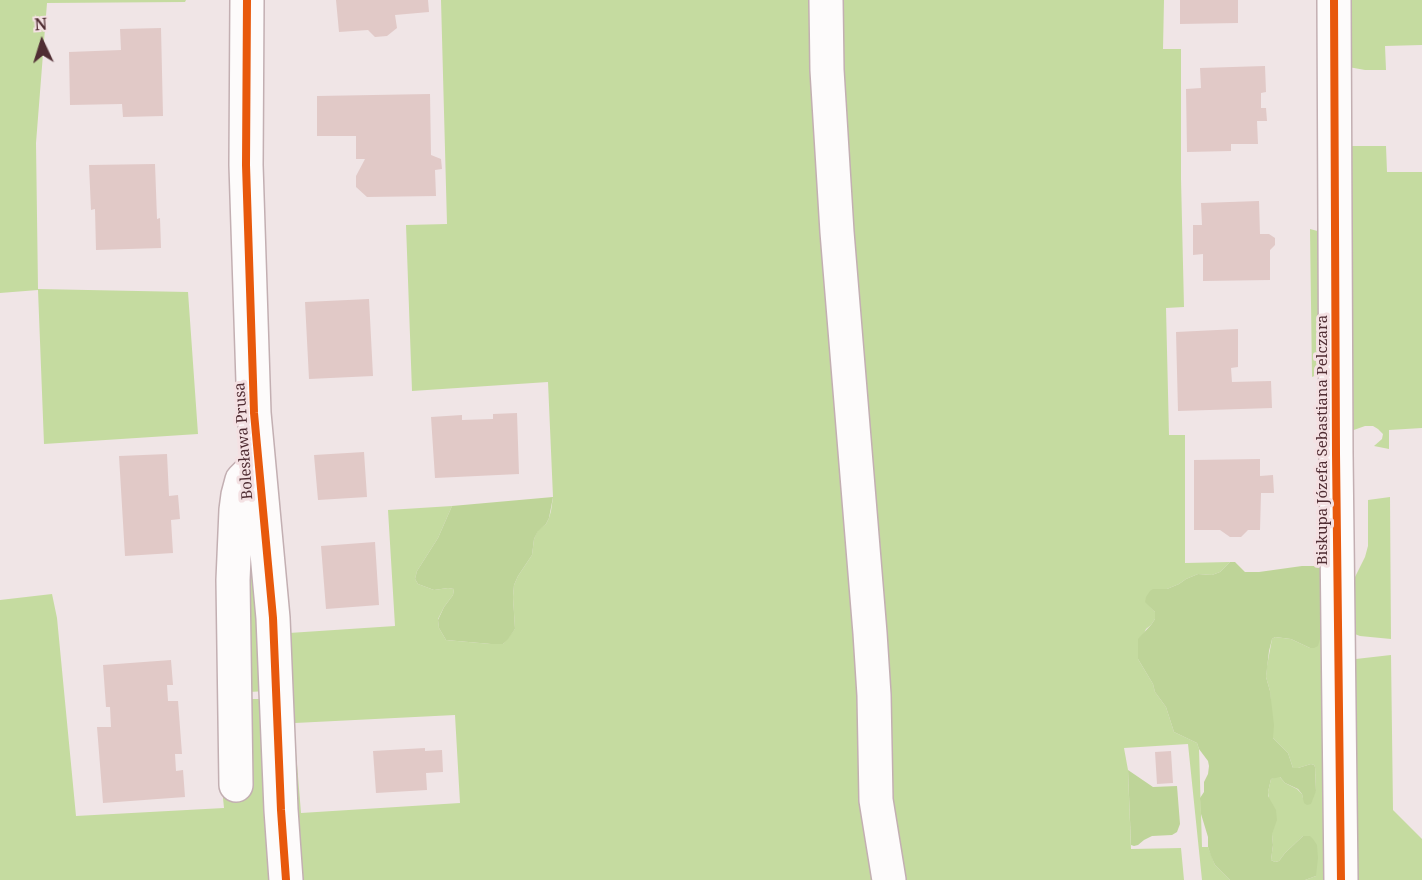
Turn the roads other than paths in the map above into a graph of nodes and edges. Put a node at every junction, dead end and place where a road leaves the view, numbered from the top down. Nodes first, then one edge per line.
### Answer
1 (247, 0) edge
2 (826, 0) edge
3 (1334, 0) edge
4 (258, 467) junction
5 (236, 785) dead end
6 (286, 880) edge
7 (889, 880) edge
8 (1341, 880) edge

1 - 4 street, Bolesława Prusa
2 - 7 street
3 - 8 street, Biskupa Józefa Sebastiana Pelczara
4 - 5 street
4 - 6 street, Bolesława Prusa

